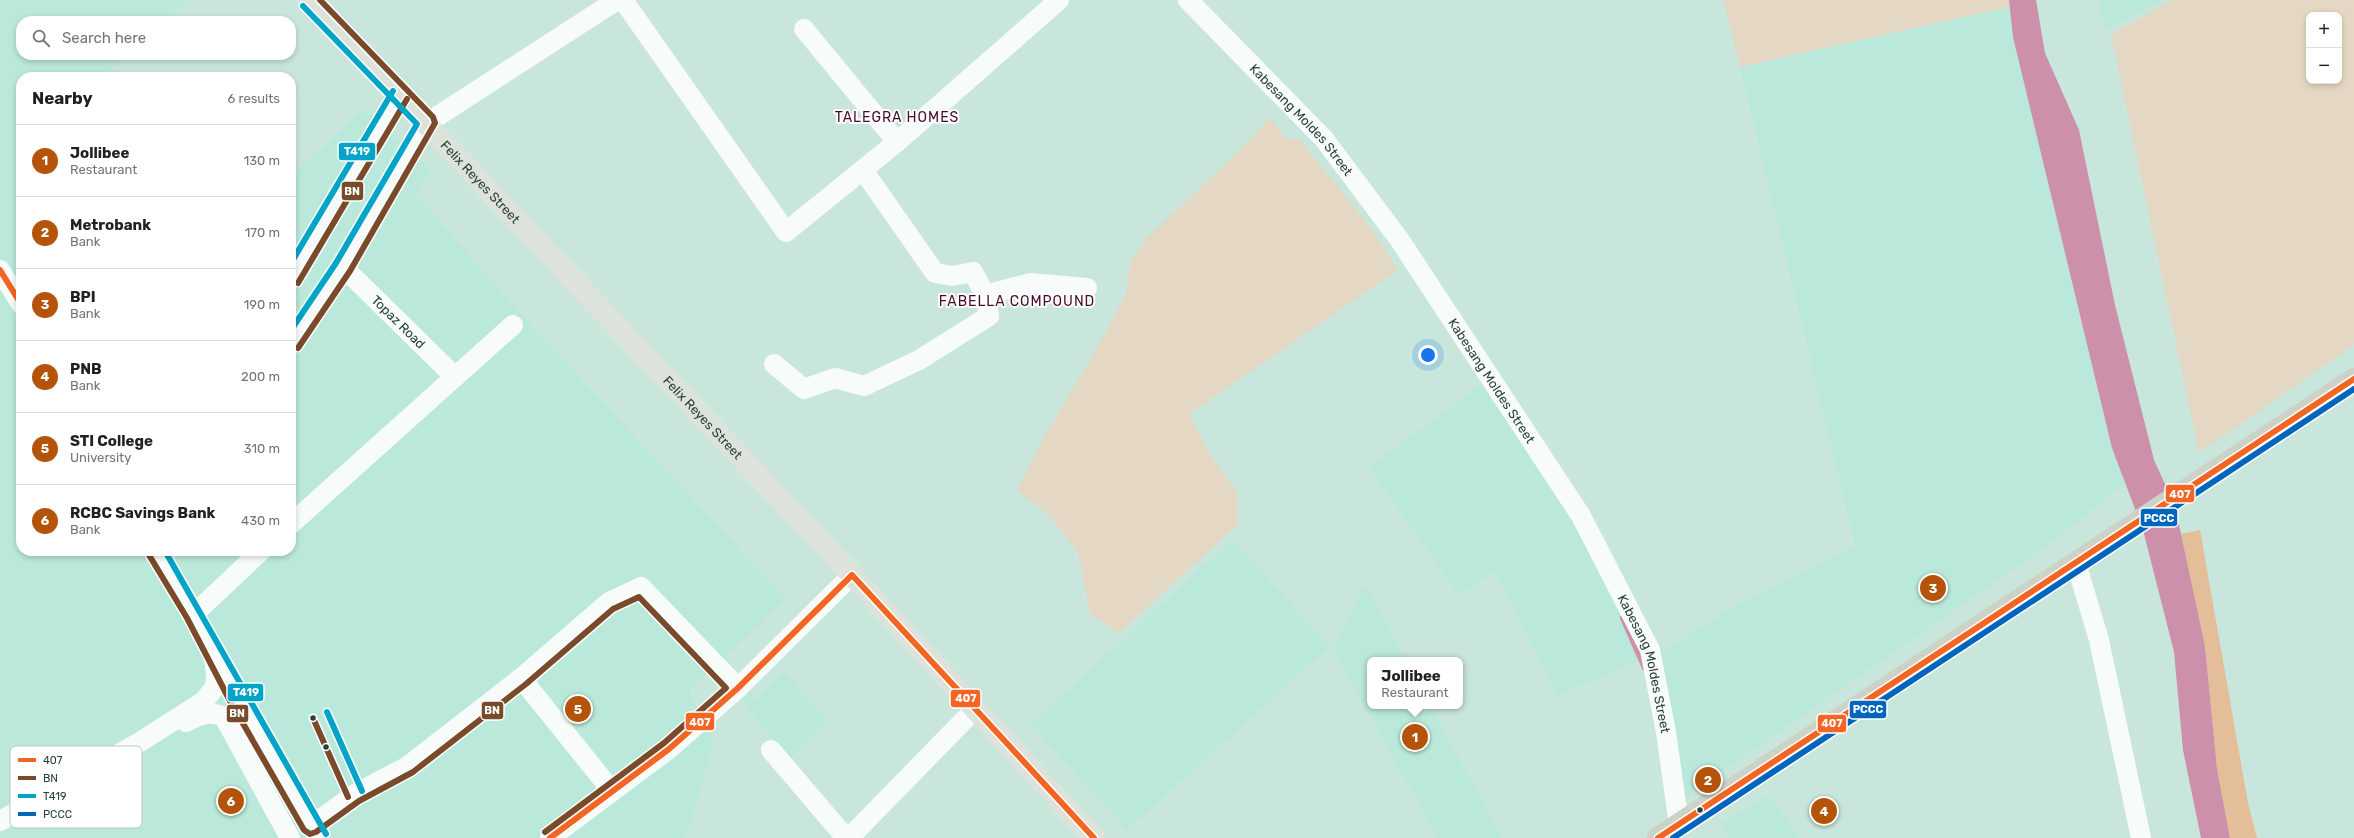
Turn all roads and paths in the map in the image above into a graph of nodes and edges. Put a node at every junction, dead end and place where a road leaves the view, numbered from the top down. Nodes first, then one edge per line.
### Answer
1 (309, 0) edge
2 (617, 0) edge
3 (623, 0) edge
4 (1058, 0) edge
5 (1188, 0) edge
6 (804, 28) dead end
7 (400, 95) junction
8 (427, 123) junction
9 (897, 142) junction
10 (863, 170) junction
11 (343, 267) junction
12 (1, 270) edge
13 (296, 271) edge
14 (1087, 288) dead end
15 (985, 295) junction
16 (16, 296) edge
17 (513, 325) dead end
18 (296, 337) edge
19 (774, 364) dead end
20 (455, 377) junction
21 (2354, 378) edge
22 (296, 520) edge
23 (159, 556) edge
24 (256, 556) edge
25 (2076, 563) junction
26 (852, 575) junction
27 (194, 614) junction
28 (213, 650) junction
29 (521, 678) junction
30 (738, 688) junction
31 (974, 710) junction
32 (140, 742) junction
33 (133, 746) edge
34 (771, 750) dead end
35 (612, 791) junction
36 (10, 815) edge
37 (0, 821) edge
38 (1678, 824) junction
39 (315, 832) edge
40 (290, 838) edge
41 (550, 838) edge
42 (846, 838) edge
43 (849, 838) edge
44 (1094, 838) edge
45 (1658, 838) edge
46 (2141, 838) edge

1 - 7 main road, Felix Reyes Street
2 - 8 street
3 - 10 street
4 - 9 street
5 - 38 street, Kabesang Moldes Street
6 - 9 street
7 - 8 main road, Felix Reyes Street
7 - 13 street
8 - 11 street
8 - 26 main road, Felix Reyes Street
9 - 10 street
10 - 15 street
11 - 18 street
11 - 20 street, Topaz Road
12 - 16 street
14 - 15 street
15 - 19 street
17 - 20 street
20 - 22 street
21 - 25 highway
23 - 27 street
24 - 27 street
25 - 38 highway
25 - 46 street
26 - 30 street
26 - 31 main road, Felix Reyes Street
27 - 28 street
28 - 32 street
28 - 39 street
29 - 30 street
29 - 35 street
29 - 39 street
30 - 35 street
31 - 43 street
31 - 44 main road, Felix Reyes Street
32 - 33 street
32 - 40 street
34 - 42 street
35 - 41 street
36 - 37 street
38 - 45 highway

